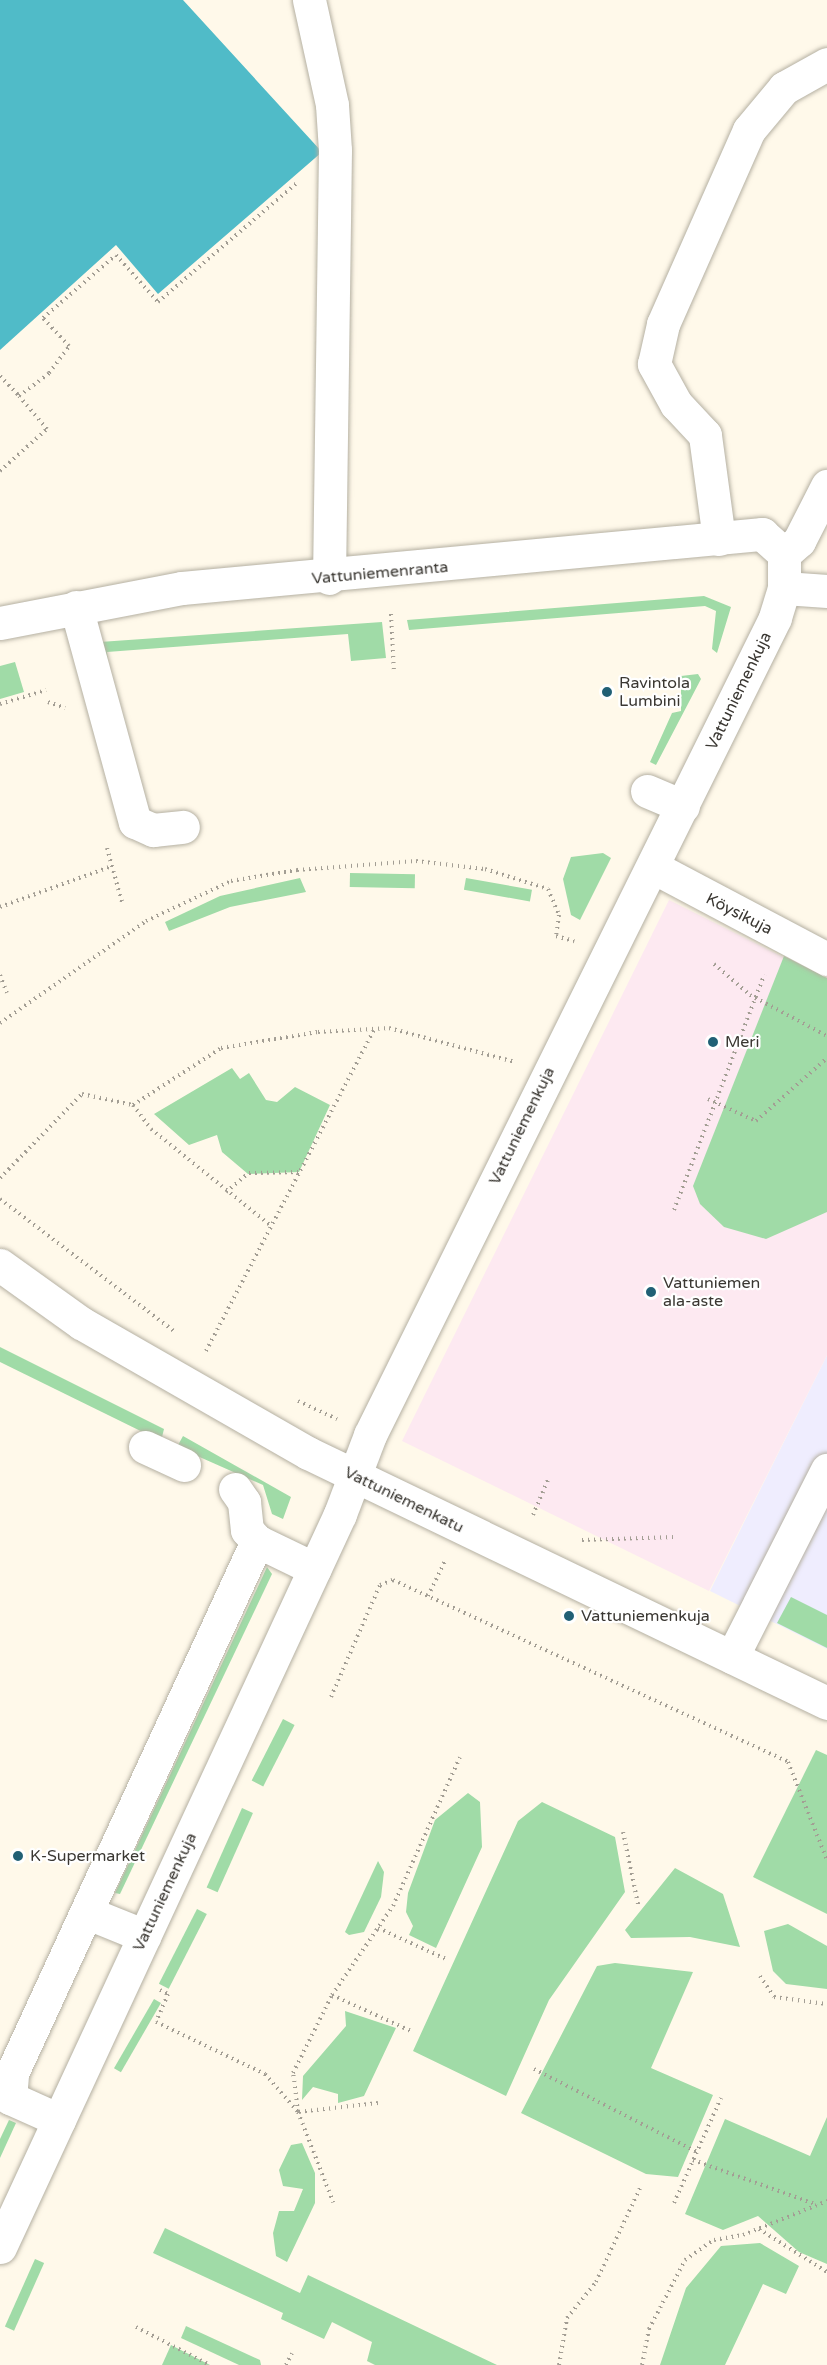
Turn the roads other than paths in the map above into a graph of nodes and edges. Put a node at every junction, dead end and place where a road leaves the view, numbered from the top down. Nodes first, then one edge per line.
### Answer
1 (309, 0) edge
2 (827, 64) edge
3 (827, 486) edge
4 (719, 539) junction
5 (773, 544) junction
6 (329, 578) junction
7 (784, 588) junction
8 (827, 591) edge
9 (76, 607) junction
10 (0, 623) edge
11 (647, 791) dead end
12 (683, 806) junction
13 (183, 828) dead end
14 (652, 867) junction
15 (827, 959) edge
16 (0, 1265) edge
17 (145, 1447) dead end
18 (184, 1466) dead end
19 (827, 1470) edge
20 (353, 1476) junction
21 (235, 1489) dead end
22 (257, 1541) junction
23 (315, 1569) junction
24 (732, 1657) junction
25 (827, 1703) edge
26 (88, 1912) junction
27 (145, 1936) junction
28 (59, 2120) junction
29 (0, 2247) edge

1 - 6 street
2 - 4 street
3 - 5 street
4 - 5 street, Vattuniemenranta
4 - 6 street, Vattuniemenranta
5 - 7 street, Vattuniemenkuja
6 - 9 street, Vattuniemenranta
7 - 8 street
7 - 12 street, Vattuniemenkuja
9 - 10 street, Vattuniemenranta
9 - 13 street
11 - 12 street
12 - 14 street, Vattuniemenkuja
14 - 15 street, Köysikuja
14 - 20 street, Vattuniemenkuja
16 - 20 street, Vattuniemenkatu
17 - 18 street
19 - 24 street
20 - 23 street, Vattuniemenkuja
20 - 24 street, Vattuniemenkatu
21 - 22 street
22 - 23 street
22 - 26 street
23 - 27 street, Vattuniemenkuja
24 - 25 street, Vattuniemenkatu
26 - 27 street
26 - 28 street
27 - 28 street, Vattuniemenkuja
28 - 29 street, Vattuniemenkuja

